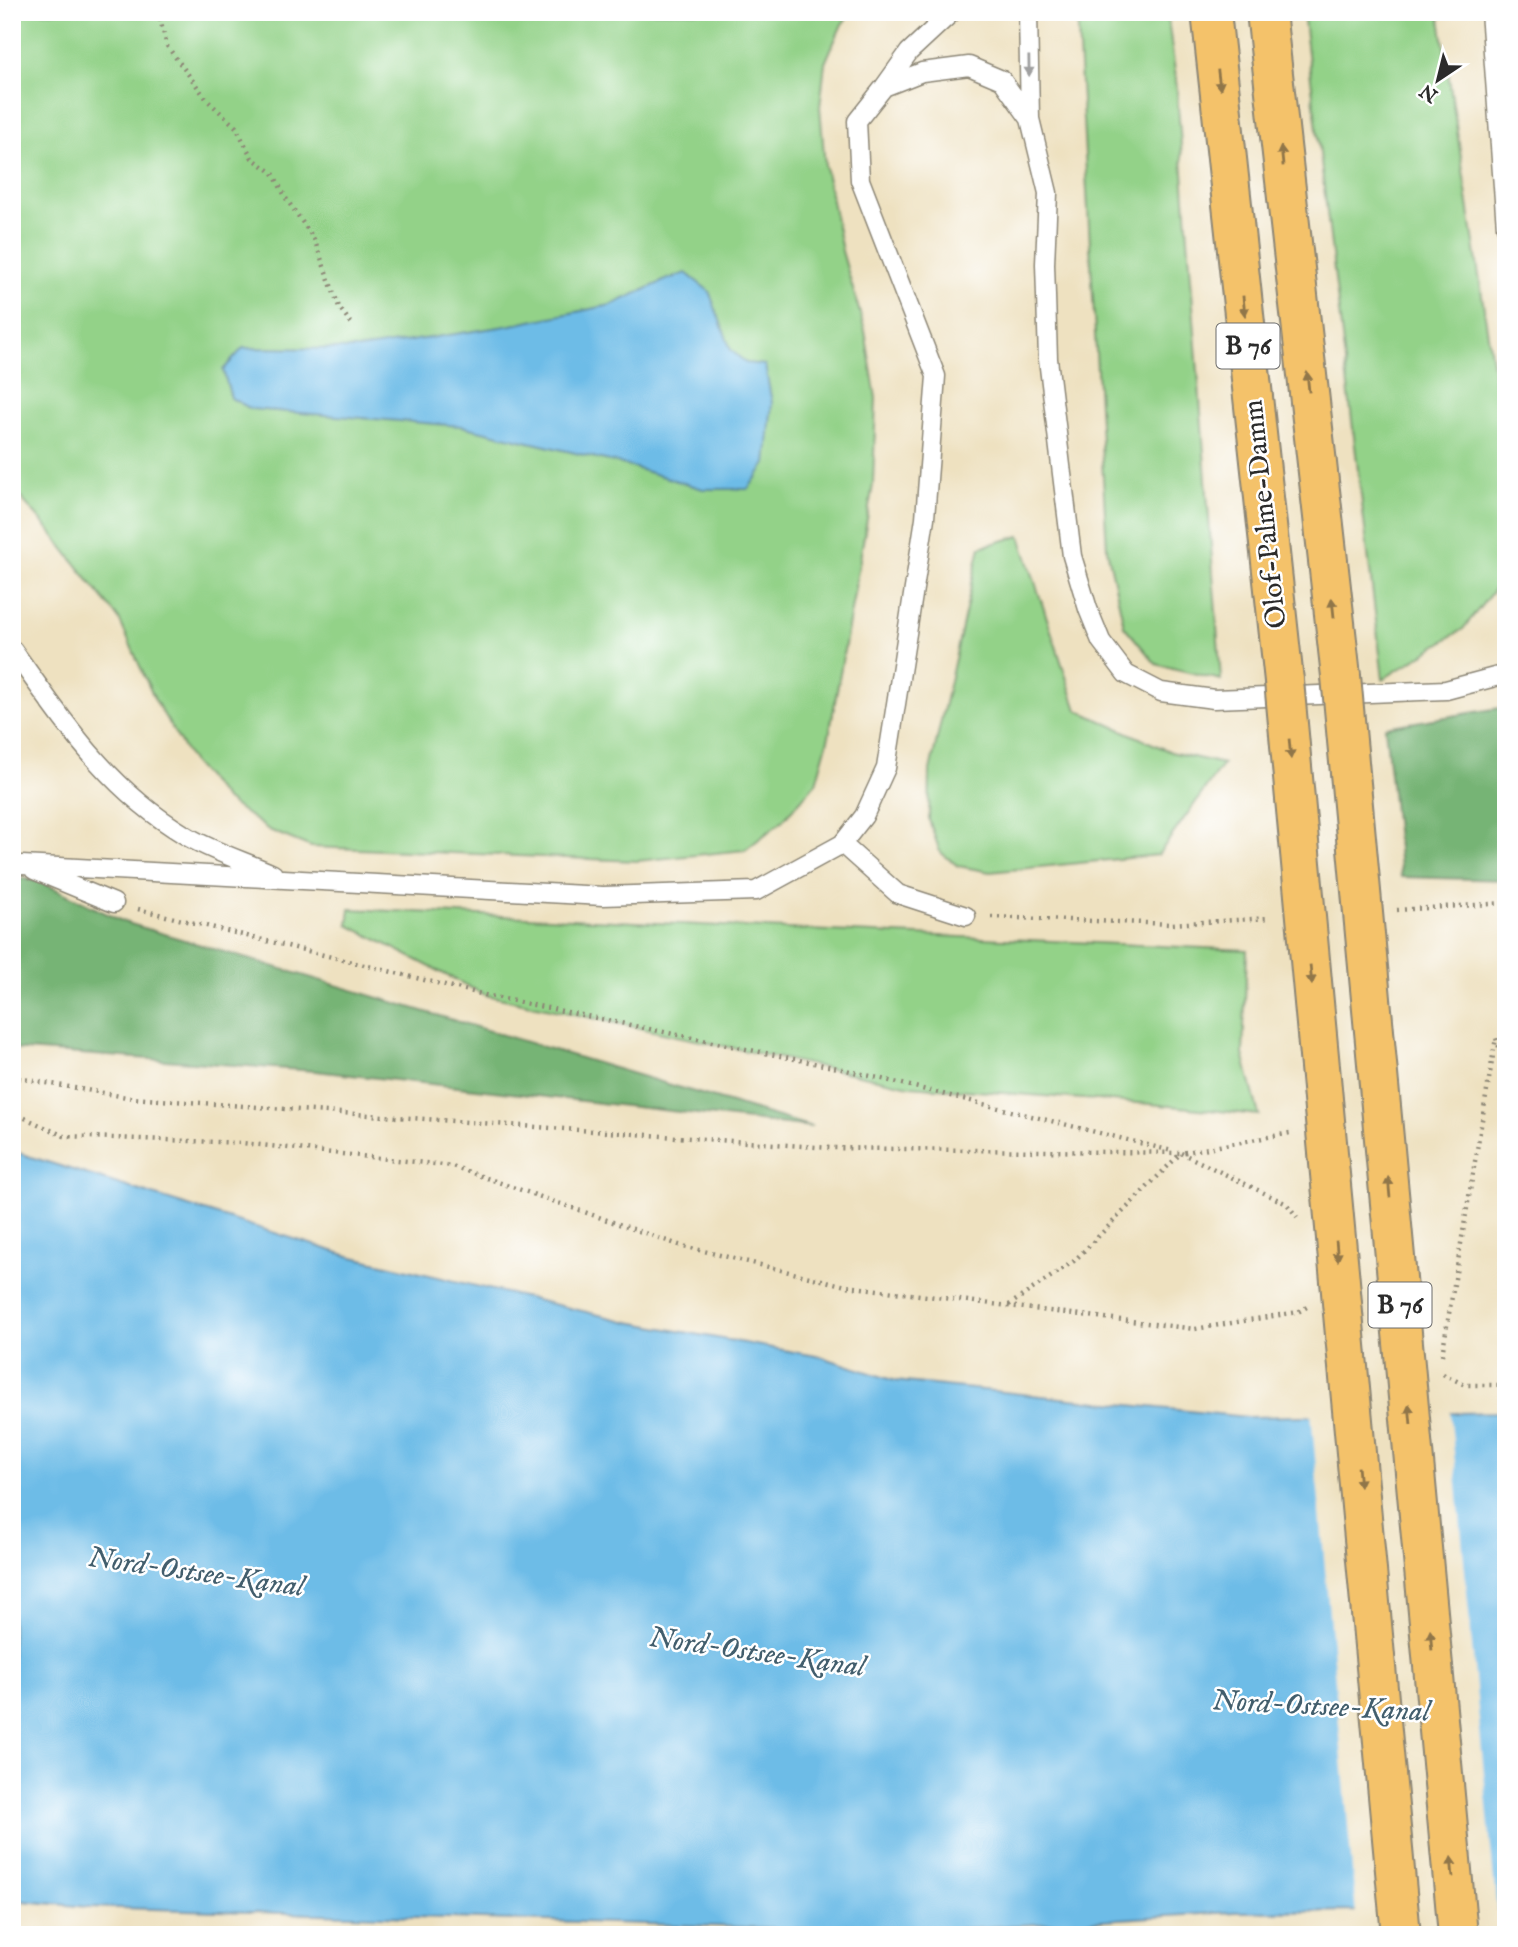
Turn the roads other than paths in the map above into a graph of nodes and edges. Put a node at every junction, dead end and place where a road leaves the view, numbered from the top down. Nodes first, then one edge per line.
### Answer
1 (953, 12) edge
2 (1028, 12) edge
3 (1211, 12) edge
4 (1266, 12) edge
5 (1489, 12) edge
6 (884, 87) junction
7 (1030, 119) junction
8 (1506, 227) edge
9 (12, 649) edge
10 (1506, 674) edge
11 (842, 844) junction
12 (17, 862) edge
13 (282, 878) junction
14 (114, 903) road end
15 (966, 916) road end
16 (1401, 1935) edge
17 (1458, 1935) edge

1 - 6 lane
2 -> 7 lane
3 -> 16 highway, Olof-Palme-Damm / B 76, bridge
17 -> 4 highway, Olof-Palme-Damm / B 76, bridge
5 - 8 lane
6 - 7 lane
6 - 11 lane
7 - 10 lane
9 - 13 lane
11 - 13 lane
11 - 15 lane
12 - 13 lane
12 - 14 lane

